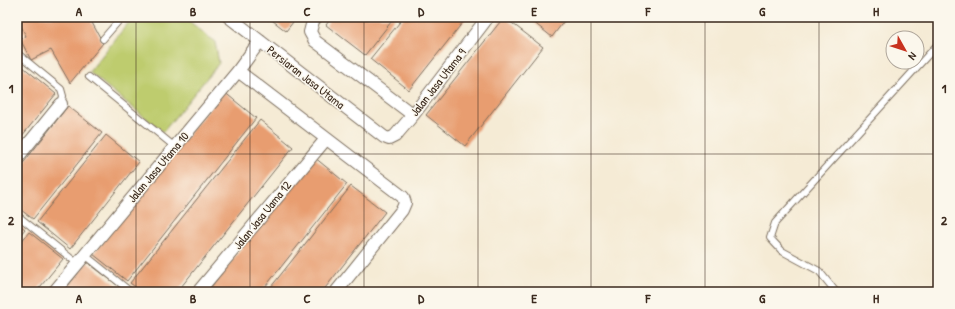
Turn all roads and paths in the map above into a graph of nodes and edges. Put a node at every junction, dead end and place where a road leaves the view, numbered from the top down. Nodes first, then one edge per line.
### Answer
1 (122, 17) edge
2 (229, 17) edge
3 (488, 17) edge
4 (315, 19) edge
5 (104, 39) dead end
6 (260, 41) junction
7 (938, 44) edge
8 (17, 54) edge
9 (238, 71) junction
10 (89, 77) dead end
11 (61, 104) joint
12 (413, 115) junction
13 (384, 137) joint
14 (326, 139) junction
15 (175, 147) junction
16 (17, 158) edge
17 (17, 215) edge
18 (81, 259) junction
19 (54, 292) edge
20 (131, 292) edge
21 (198, 292) edge
22 (336, 292) edge
23 (836, 292) edge

1 - 5 lane
2 - 6 street, Persiaran Jasa Utama
3 - 12 street, Jalan Jasa Utama 9
4 - 12 street
6 - 9 street, Jalan Jasa Utama 10
6 - 13 street, Persiaran Jasa Utama
7 - 23 lane
8 - 11 lane
9 - 14 street
9 - 15 street, Jalan Jasa Utama 10
10 - 15 lane
11 - 16 street
12 - 13 street, Jalan Jasa Utama 9
14 - 21 street, Jalan Jasa Uama 12
14 - 22 street
15 - 18 street, Jalan Jasa Utama 10
17 - 18 lane
18 - 19 street, Jalan Jasa Utama 10
18 - 20 lane

